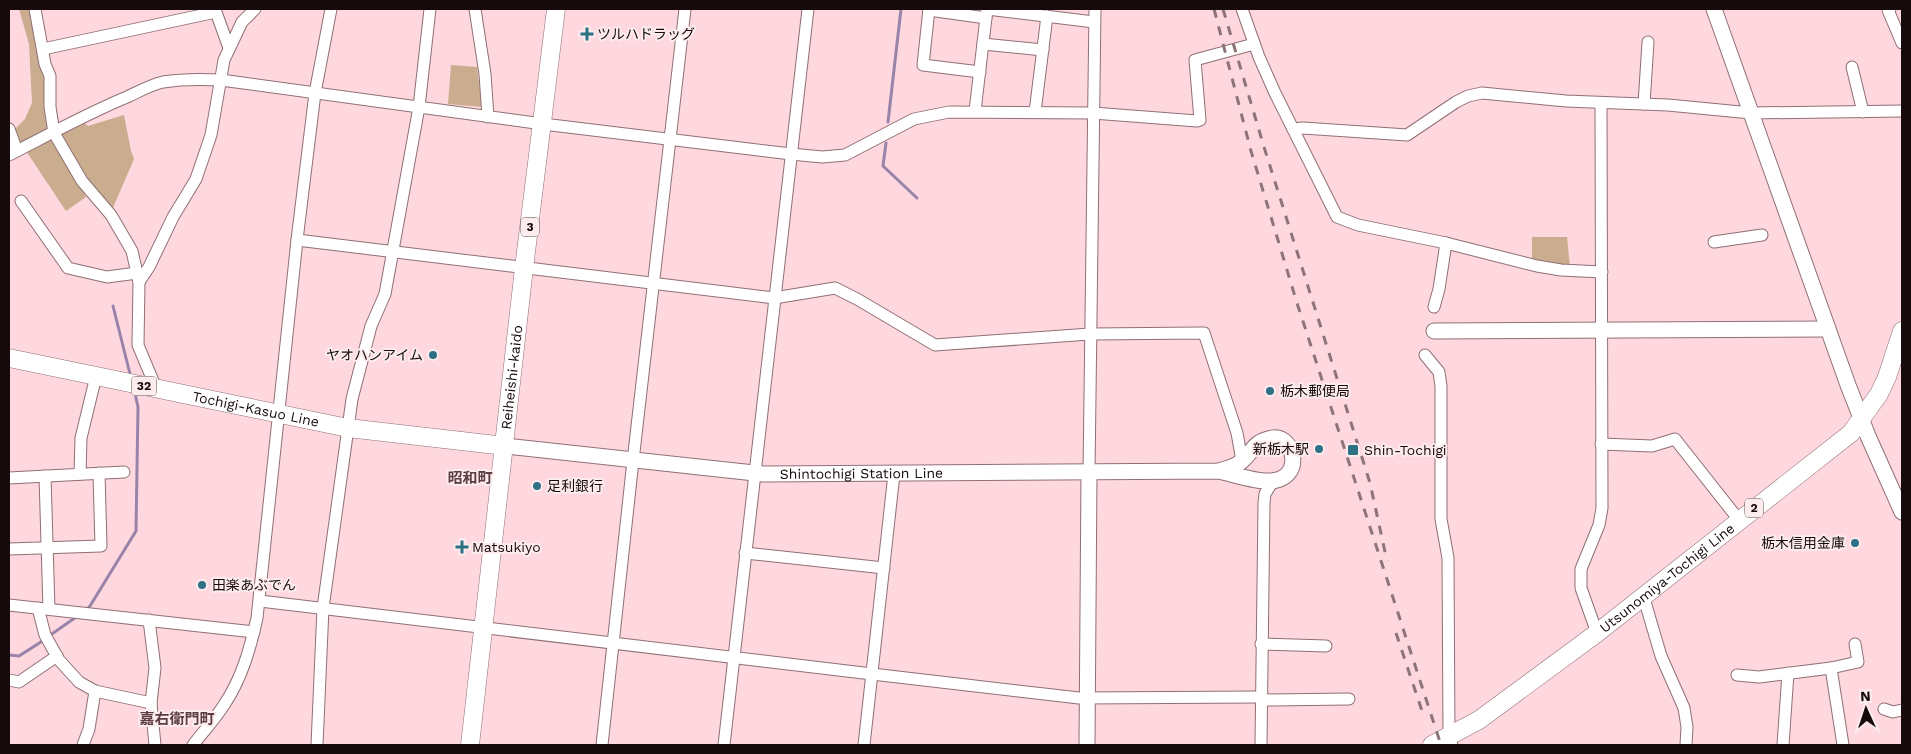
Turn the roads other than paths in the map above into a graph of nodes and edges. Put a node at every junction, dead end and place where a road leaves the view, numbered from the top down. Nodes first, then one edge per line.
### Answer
1 (35, 9) edge
2 (255, 9) edge
3 (331, 9) edge
4 (430, 9) edge
5 (475, 9) edge
6 (556, 9) edge
7 (685, 9) edge
8 (808, 9) edge
9 (1095, 9) edge
10 (1242, 9) edge
11 (1714, 9) edge
12 (1890, 9) edge
13 (929, 10) edge
14 (987, 12) edge
15 (1047, 16) junction
16 (1094, 22) junction
17 (1648, 42) dead end
18 (983, 44) junction
19 (1254, 44) junction
20 (1902, 44) edge
21 (229, 48) junction
22 (43, 49) junction
23 (1043, 50) junction
24 (1852, 67) dead end
25 (980, 72) junction
26 (220, 80) junction
27 (315, 93) junction
28 (1601, 103) junction
29 (1644, 104) junction
30 (419, 107) junction
31 (1902, 111) edge
32 (975, 112) junction
33 (1035, 112) junction
34 (1862, 112) junction
35 (1093, 113) junction
36 (1751, 113) junction
37 (488, 117) junction
38 (543, 124) junction
39 (9, 129) edge
40 (1294, 129) junction
41 (54, 133) junction
42 (670, 140) junction
43 (13, 153) edge
44 (791, 154) junction
45 (21, 201) dead end
46 (1762, 235) dead end
47 (297, 240) junction
48 (1714, 242) dead end
49 (1446, 243) junction
50 (393, 252) junction
51 (524, 268) junction
52 (1602, 272) junction
53 (138, 278) junction
54 (653, 283) junction
55 (774, 298) junction
56 (1434, 307) dead end
57 (1828, 329) junction
58 (1434, 330) dead end
59 (1902, 330) edge
60 (1601, 331) junction
61 (1090, 334) junction
62 (1426, 355) dead end
63 (9, 358) edge
64 (1898, 360) edge
65 (96, 376) junction
66 (156, 388) junction
67 (279, 415) junction
68 (1862, 418) junction
69 (348, 428) junction
70 (1237, 433) junction
71 (1256, 444) junction
72 (1601, 444) junction
73 (505, 446) junction
74 (633, 461) junction
75 (1242, 461) junction
76 (124, 472) dead end
77 (1218, 472) junction
78 (99, 473) junction
79 (1089, 473) junction
80 (80, 474) junction
81 (754, 474) junction
82 (894, 474) junction
83 (45, 476) junction
84 (9, 478) edge
85 (1249, 478) junction
86 (1273, 480) junction
87 (1264, 503) junction
88 (1902, 512) edge
89 (1738, 520) junction
90 (46, 548) junction
91 (9, 549) edge
92 (745, 553) junction
93 (884, 568) junction
94 (1643, 595) junction
95 (260, 601) junction
96 (9, 605) edge
97 (323, 608) junction
98 (44, 609) junction
99 (149, 620) junction
100 (484, 627) junction
101 (254, 632) junction
102 (1597, 633) junction
103 (613, 643) junction
104 (1261, 644) junction
105 (1855, 644) dead end
106 (1326, 646) dead end
107 (57, 656) junction
108 (733, 658) junction
109 (1831, 668) junction
110 (1788, 673) junction
111 (872, 674) junction
112 (1737, 675) dead end
113 (9, 680) edge
114 (95, 691) junction
115 (1088, 698) junction
116 (1260, 699) junction
117 (1348, 699) dead end
118 (151, 702) junction
119 (1884, 709) dead end
120 (1902, 710) edge
121 (1451, 741) edge
122 (83, 745) edge
123 (155, 745) edge
124 (193, 745) edge
125 (317, 745) edge
126 (470, 745) edge
127 (602, 745) edge
128 (724, 745) edge
129 (864, 745) edge
130 (1087, 745) edge
131 (1261, 745) edge
132 (1432, 745) edge
133 (1686, 745) edge
134 (1784, 745) edge
135 (1843, 745) edge

1 - 22 street
2 - 21 street
3 - 27 street
4 - 30 street
5 - 37 street
6 - 38 main road, Reiheishi-kaido / 3
7 - 42 street
8 - 44 street
9 - 16 street
10 - 19 street
11 - 36 street
12 - 20 street
13 - 14 street
13 - 25 street
14 - 15 street
14 - 18 street
15 - 16 street
15 - 23 street
16 - 35 street
17 - 29 street
18 - 23 street
18 - 25 street
19 - 35 street
19 - 40 street
21 - 22 street
21 - 26 street
22 - 41 street
23 - 33 street
24 - 34 street
25 - 32 street
26 - 27 street
26 - 41 street
26 - 53 street
27 - 30 street
27 - 47 street
28 - 29 street
28 - 40 street
28 - 52 street
29 - 36 street
30 - 37 street
30 - 50 street
31 - 34 street
32 - 33 street
32 - 44 street
33 - 35 street
34 - 36 street
35 - 61 street
36 - 57 street
37 - 38 street
38 - 42 street
38 - 51 main road, Reiheishi-kaido / 3
39 - 43 street
40 - 49 street
41 - 43 street
41 - 53 street
42 - 44 street
42 - 54 street
44 - 55 street
45 - 53 street
46 - 48 street
47 - 50 street
47 - 67 street
49 - 52 street
49 - 56 street
50 - 51 street
50 - 69 street
51 - 54 street
51 - 73 main road, Reiheishi-kaido / 3
52 - 60 street
53 - 66 street
54 - 55 street
54 - 74 street
55 - 61 street
55 - 81 street
57 - 60 street
57 - 68 street
58 - 60 street
59 - 64 main road, Utsunomiya-Tochigi Line / 2
60 - 72 street
61 - 70 street
61 - 79 street
62 - 121 street
63 - 65 main road, Tochigi-Kasuo Line / 32
64 - 68 main road, Utsunomiya-Tochigi Line / 2
65 - 66 main road, Tochigi-Kasuo Line / 32
65 - 80 street
66 - 67 main road, Tochigi-Kasuo Line / 32
67 - 69 main road, Tochigi-Kasuo Line / 32
67 - 95 street
68 - 88 street
68 - 89 main road, Utsunomiya-Tochigi Line / 2
69 - 73 main road, Tochigi-Kasuo Line / 32
69 - 97 street
70 - 71 street
70 - 75 street
71 - 75 street
71 - 86 street
72 - 89 street
72 - 102 street
73 - 74 street, Shintochigi Station Line
73 - 100 main road, Reiheishi-kaido / 3
74 - 81 street, Shintochigi Station Line
74 - 103 street
75 - 77 street
76 - 78 street
77 - 79 street, Shintochigi Station Line
77 - 85 street
78 - 80 street
78 - 90 street
79 - 82 street, Shintochigi Station Line
79 - 115 street
80 - 83 street
81 - 82 street, Shintochigi Station Line
81 - 92 street
82 - 93 street
83 - 84 street
83 - 90 street
85 - 86 street
85 - 87 street
86 - 87 street
87 - 104 street
89 - 94 main road, Utsunomiya-Tochigi Line / 2
90 - 91 street
90 - 98 street
92 - 93 street
92 - 108 street
93 - 111 street
94 - 102 main road, Utsunomiya-Tochigi Line / 2
94 - 133 street
95 - 97 street
95 - 101 street
96 - 98 street
97 - 100 street
97 - 125 street
98 - 99 street
98 - 107 street
99 - 101 street
99 - 118 street
100 - 103 street
100 - 126 main road, Reiheishi-kaido / 3
101 - 124 street
102 - 121 main road, Utsunomiya-Tochigi Line / 2
103 - 108 street
103 - 127 street
104 - 106 street
104 - 116 street
105 - 109 street
107 - 113 street
107 - 114 street
108 - 111 street
108 - 128 street
109 - 110 street
109 - 135 street
110 - 112 street
110 - 134 street
111 - 115 street
111 - 129 street
114 - 118 street
114 - 122 street
115 - 116 street
115 - 130 street
116 - 117 street
116 - 131 street
118 - 123 street
119 - 120 street
121 - 132 main road, Utsunomiya-Tochigi Line / 2

